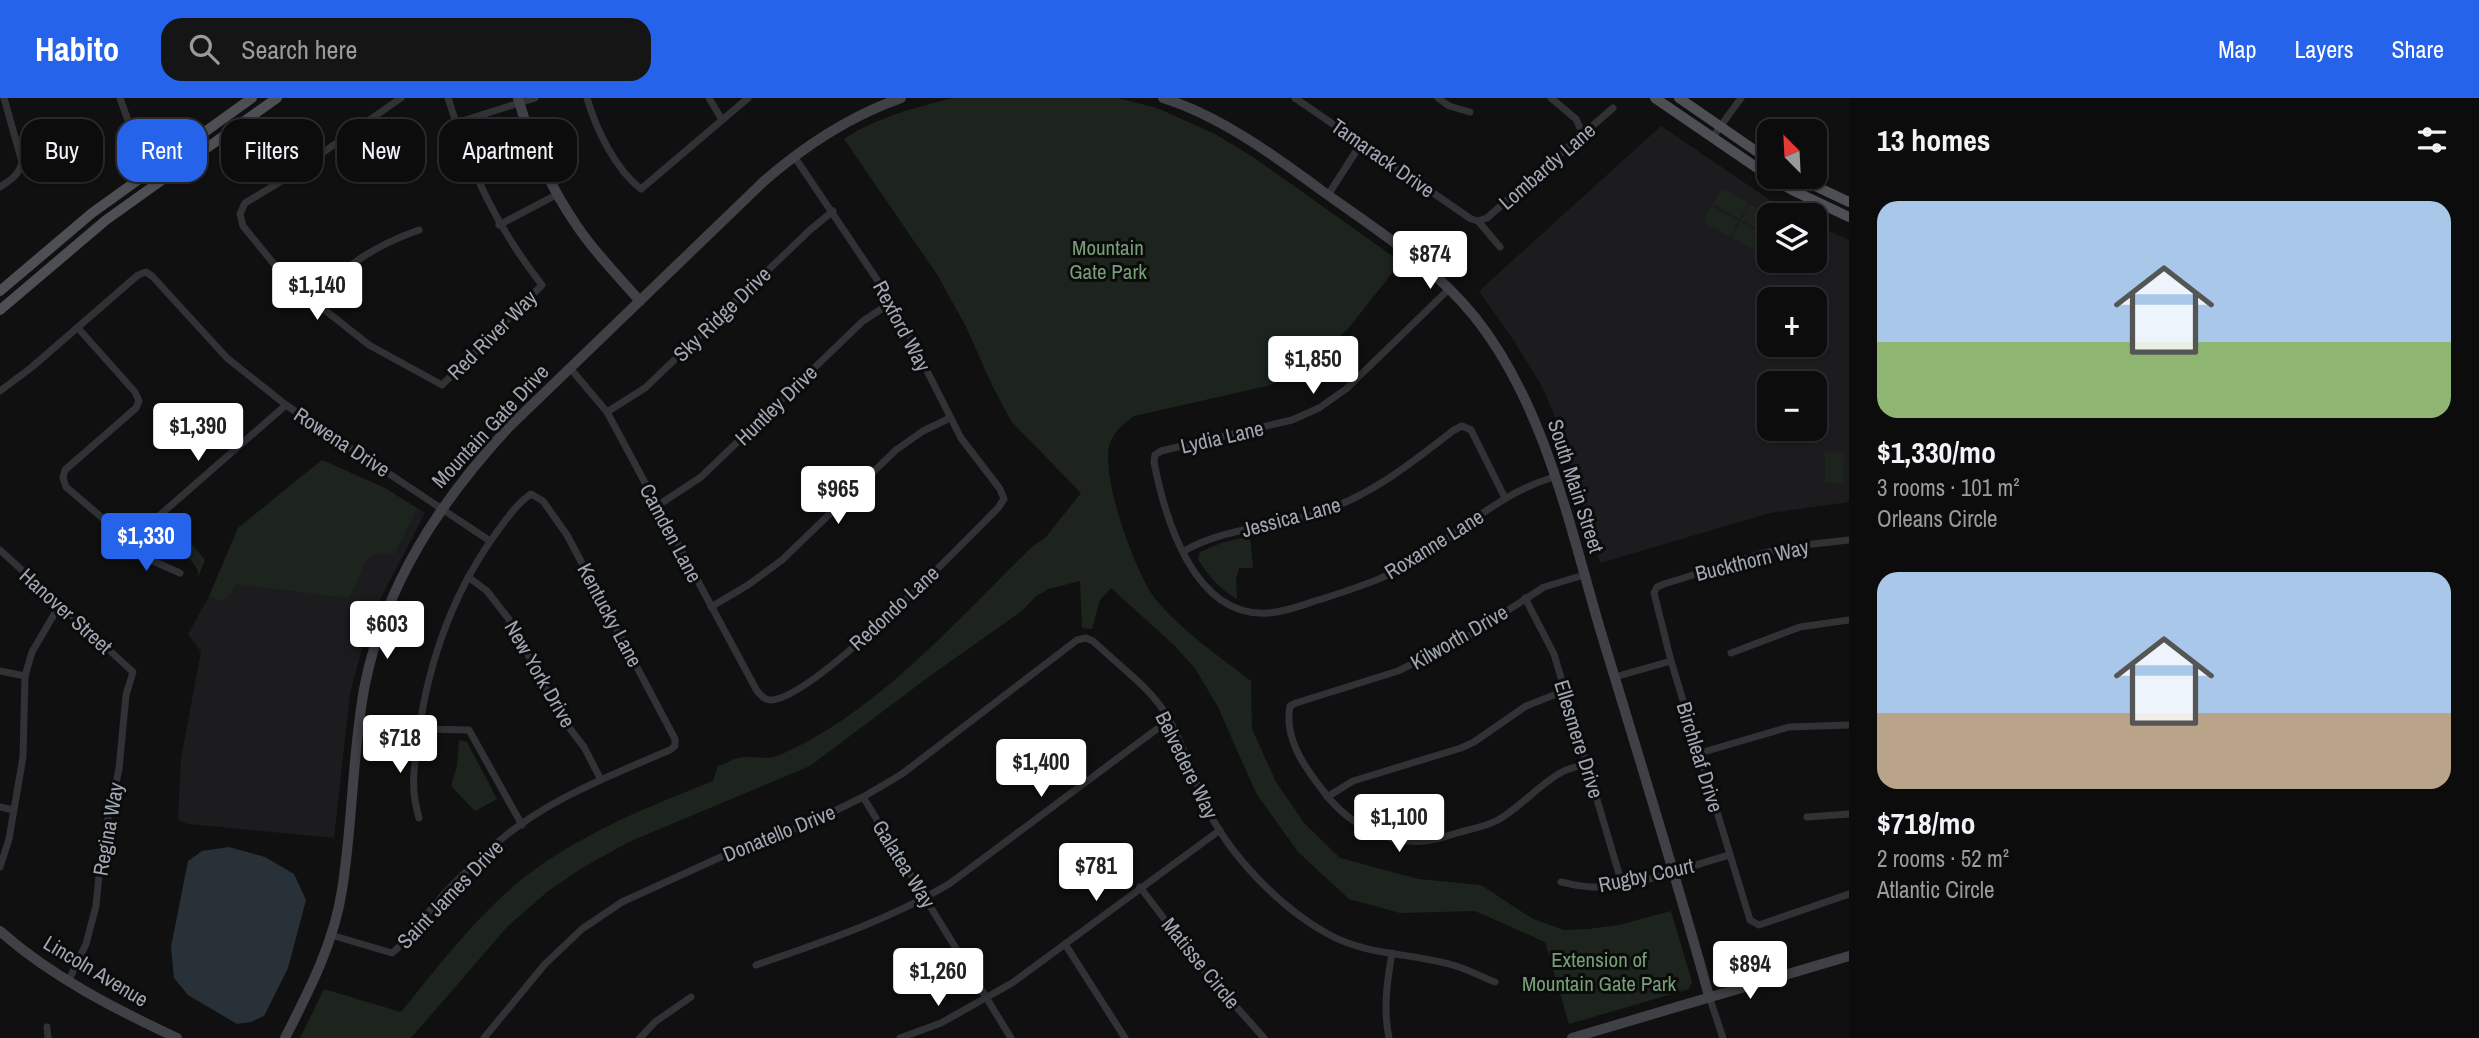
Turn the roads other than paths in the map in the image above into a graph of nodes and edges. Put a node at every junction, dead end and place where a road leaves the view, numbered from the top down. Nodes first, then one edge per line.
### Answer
1 (4, 98) edge
2 (120, 98) edge
3 (252, 98) edge
4 (277, 98) edge
5 (401, 98) edge
6 (448, 98) edge
7 (535, 98) edge
8 (587, 98) edge
9 (709, 98) edge
10 (748, 98) edge
11 (901, 98) edge
12 (1295, 98) edge
13 (1438, 98) edge
14 (1551, 98) edge
15 (1655, 98) edge
16 (1679, 98) edge
17 (1741, 98) edge
18 (1168, 99) edge
19 (518, 101) edge
20 (879, 102) edge
21 (1613, 108) dead end
22 (1470, 112) dead end
23 (722, 118) junction
24 (127, 119) edge
25 (455, 119) edge
26 (467, 119) edge
27 (1720, 126) junction
28 (1581, 130) junction
29 (1712, 138) junction
30 (1362, 142) junction
31 (1757, 152) edge
32 (794, 156) junction
33 (1757, 167) edge
34 (479, 182) edge
35 (0, 187) edge
36 (1790, 189) edge
37 (1821, 189) edge
38 (556, 195) junction
39 (1328, 195) junction
40 (1849, 202) edge
41 (832, 211) junction
42 (1849, 217) edge
43 (1478, 221) junction
44 (499, 225) junction
45 (419, 230) dead end
46 (1500, 247) dead end
47 (1450, 288) junction
48 (0, 291) edge
49 (313, 301) junction
50 (640, 301) junction
51 (892, 302) junction
52 (0, 310) edge
53 (78, 327) junction
54 (570, 368) junction
55 (0, 391) edge
56 (286, 405) junction
57 (607, 412) junction
58 (950, 418) junction
59 (1554, 477) junction
60 (1505, 498) junction
61 (1004, 499) joint
62 (657, 506) junction
63 (441, 508) junction
64 (1849, 540) edge
65 (490, 541) junction
66 (129, 542) junction
67 (0, 550) edge
68 (1184, 551) junction
69 (180, 573) dead end
70 (1584, 575) junction
71 (468, 577) junction
72 (1657, 587) joint
73 (1525, 598) junction
74 (59, 606) junction
75 (711, 607) junction
76 (1849, 620) edge
77 (1086, 638) joint
78 (1731, 653) dead end
79 (1671, 661) junction
80 (0, 671) edge
81 (133, 672) joint
82 (25, 676) junction
83 (1615, 677) junction
84 (1564, 691) junction
85 (769, 700) joint
86 (1170, 720) junction
87 (1849, 725) edge
88 (419, 729) junction
89 (675, 746) joint
90 (1700, 753) junction
91 (1587, 764) junction
92 (601, 779) junction
93 (863, 797) junction
94 (1327, 797) junction
95 (0, 807) edge
96 (13, 810) junction
97 (1849, 814) edge
98 (1807, 817) dead end
99 (419, 818) dead end
100 (522, 825) junction
101 (1220, 830) junction
102 (1730, 855) junction
103 (0, 867) edge
104 (1673, 871) junction
105 (1561, 882) dead end
106 (1622, 884) junction
107 (1140, 887) junction
108 (1849, 894) edge
109 (926, 898) junction
110 (0, 931) edge
111 (331, 935) junction
112 (1065, 944) junction
113 (1392, 953) junction
114 (1849, 956) edge
115 (756, 965) dead end
116 (68, 982) junction
117 (1495, 982) dead end
118 (1709, 996) junction
119 (691, 997) dead end
120 (986, 999) junction
121 (47, 1027) dead end
122 (48, 1038) edge
123 (177, 1038) edge
124 (285, 1038) edge
125 (484, 1038) edge
126 (640, 1038) edge
127 (900, 1038) edge
128 (1011, 1038) edge
129 (1125, 1038) edge
130 (1264, 1038) edge
131 (1389, 1038) edge
132 (1572, 1038) edge
133 (1723, 1038) edge

1 - 35 street
2 - 24 street
3 - 48 main road
4 - 52 main road
5 - 49 street
6 - 25 street
7 - 19 street
8 - 23 street
9 - 23 street
10 - 23 street
11 - 20 main road, Mountain Gate Drive
12 - 30 street, Tamarack Drive
13 - 22 street
14 - 28 street
15 - 29 main road
16 - 27 main road
17 - 27 street
18 - 39 main road, South Main Street
19 - 26 street
19 - 38 main road
20 - 32 main road, Mountain Gate Drive
21 - 28 street, Lombardy Lane
27 - 29 street
27 - 31 main road
28 - 43 street, Lombardy Lane
29 - 33 main road
30 - 39 street
30 - 43 street, Tamarack Drive
32 - 41 street, Rexford Way
32 - 50 main road, Mountain Gate Drive
34 - 44 street
36 - 42 main road
37 - 40 main road
38 - 44 street
38 - 50 main road
39 - 47 main road, South Main Street
41 - 51 street, Rexford Way
41 - 57 street, Sky Ridge Drive
43 - 46 street, Tamarack Drive
44 - 49 street, Red River Way
45 - 49 street
47 - 59 main road, South Main Street
47 - 68 street, Lydia Lane
50 - 54 main road, Mountain Gate Drive
51 - 58 street, Rexford Way
51 - 62 street, Huntley Drive
53 - 55 street
53 - 56 street, Rowena Drive
53 - 66 street
54 - 57 street, Camden Lane
54 - 63 main road, Mountain Gate Drive
56 - 63 street, Rowena Drive
56 - 66 street
57 - 62 street, Camden Lane
58 - 61 street, Rexford Way
58 - 75 street
59 - 60 street, Roxanne Lane
59 - 70 main road, South Main Street
60 - 68 street, Roxanne Lane
60 - 68 street, Jessica Lane
61 - 85 street, Redondo Lane
62 - 75 street, Camden Lane
63 - 65 street, Rowena Drive
63 - 111 main road, Mountain Gate Drive
64 - 72 street, Buckthorn Way
65 - 71 street
65 - 89 street, Kentucky Lane
66 - 69 street
67 - 74 street, Hanover Street
70 - 73 street, Kilworth Drive
70 - 83 main road, South Main Street
71 - 88 street
71 - 92 street, New York Drive
72 - 79 street, Birchleaf Drive
73 - 84 street, Ellesmere Drive
73 - 94 street, Kilworth Drive
74 - 81 street, Hanover Street
74 - 82 street
75 - 85 street, Camden Lane
76 - 78 street
77 - 86 street, Belvedere Way
77 - 93 street, Donatello Drive
79 - 83 street
79 - 90 street, Birchleaf Drive
80 - 82 street
81 - 116 street, Regina Way
82 - 96 street
83 - 104 main road, South Main Street
84 - 91 street, Ellesmere Drive
84 - 94 street
86 - 101 street, Belvedere Way
86 - 109 street
87 - 90 street
88 - 99 street
88 - 100 street
89 - 92 street, Saint James Drive
90 - 102 street, Birchleaf Drive
91 - 94 street
91 - 106 street, Ellesmere Drive
92 - 100 street, Saint James Drive
93 - 109 street, Galatea Way
93 - 125 street, Donatello Drive
95 - 96 street
96 - 103 street
97 - 98 street
100 - 111 street, Saint James Drive
101 - 107 street
101 - 113 street, Belvedere Way
102 - 104 street, Rugby Court
102 - 108 street, Birchleaf Drive
104 - 106 street, Rugby Court
104 - 118 main road, South Main Street
105 - 106 street, Rugby Court
107 - 112 street
107 - 130 street, Matisse Circle
109 - 115 street
109 - 120 street, Galatea Way
110 - 116 main road, Lincoln Avenue
111 - 124 main road, Mountain Gate Drive
112 - 120 street
112 - 129 street
113 - 117 street, Belvedere Way
113 - 131 street
114 - 118 main road
116 - 123 main road, Lincoln Avenue
118 - 132 main road
118 - 133 street, South Main Street
119 - 126 street
120 - 127 street
120 - 128 street, Galatea Way
121 - 122 street

